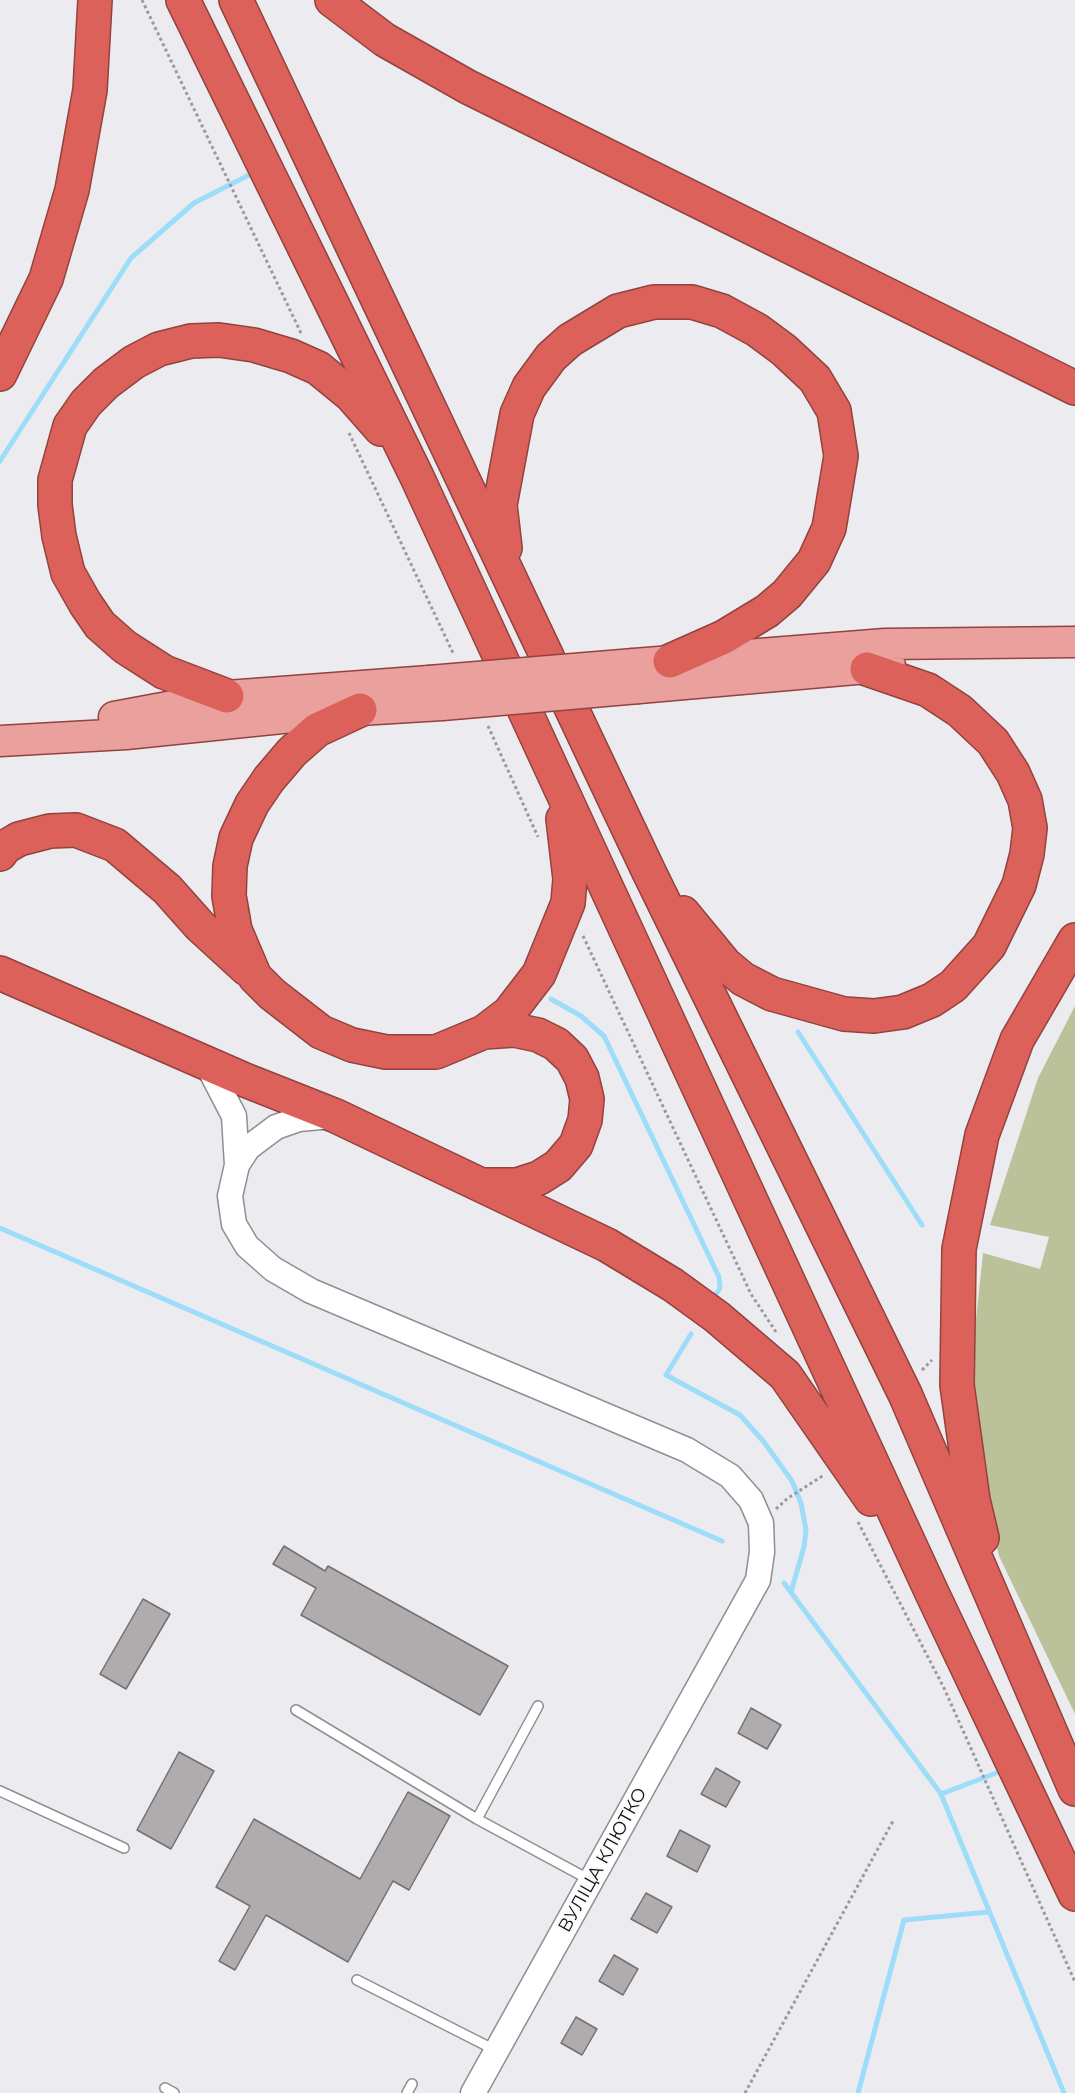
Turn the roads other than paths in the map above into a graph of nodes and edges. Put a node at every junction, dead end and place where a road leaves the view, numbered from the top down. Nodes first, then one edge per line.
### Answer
1 (95, 0) edge
2 (183, 0) edge
3 (236, 0) edge
4 (333, 0) edge
5 (0, 374) edge
6 (1075, 388) edge
7 (417, 477) junction
8 (507, 571) junction
9 (1075, 643) edge
10 (670, 661) junction
11 (867, 669) junction
12 (636, 676) junction
13 (436, 693) junction
14 (226, 696) junction
15 (360, 710) junction
16 (0, 740) edge
17 (557, 785) junction
18 (0, 854) edge
19 (649, 872) junction
20 (1075, 940) edge
21 (0, 973) edge
22 (255, 977) junction
23 (484, 1032) junction
24 (207, 1064) junction
25 (336, 1116) junction
26 (237, 1165) junction
27 (487, 1185) junction
28 (932, 1593) junction
29 (1004, 1630) junction
30 (538, 1706) dead end
31 (296, 1710) dead end
32 (1075, 1789) edge
33 (0, 1791) edge
34 (477, 1819) junction
35 (124, 1848) dead end
36 (592, 1881) junction
37 (1075, 1894) edge
38 (357, 1980) dead end
39 (497, 2051) junction
40 (473, 2093) edge

1 - 5 highway
2 - 7 highway
3 - 8 highway
4 - 6 highway
7 - 14 highway
7 - 17 highway
8 - 10 highway
8 - 19 highway
9 - 10 main road
9 - 11 main road
10 - 12 main road
11 - 12 main road
11 - 19 highway
12 - 13 main road, bridge
13 - 14 main road
13 - 15 main road
14 - 16 main road
15 - 16 main road
15 - 22 highway
17 - 23 highway
17 - 28 highway
18 - 22 highway
19 - 29 highway
20 - 29 highway
21 - 24 highway
22 - 23 highway
23 - 27 highway
24 - 25 highway
24 - 26 street
25 - 26 street
25 - 27 highway
26 - 36 street, ВУЛІЦА КЛЮТКО
27 - 28 highway
28 - 37 highway
29 - 32 highway
30 - 34 lane
31 - 34 lane
33 - 35 lane
34 - 36 lane
36 - 39 street, ВУЛІЦА КЛЮТКО
38 - 39 lane
39 - 40 street, ВУЛІЦА КЛЮТКО

